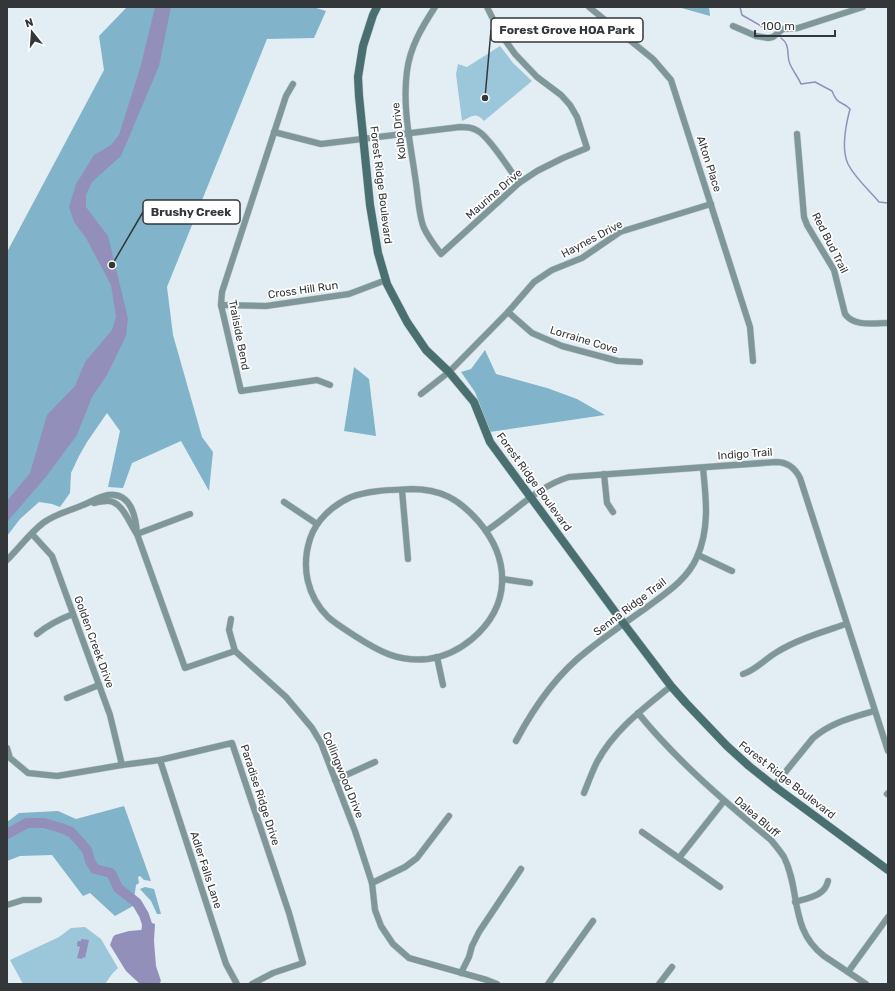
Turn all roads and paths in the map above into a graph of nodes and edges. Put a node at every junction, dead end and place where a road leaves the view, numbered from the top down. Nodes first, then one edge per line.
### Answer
1 (377, 7) edge
2 (435, 7) edge
3 (487, 7) edge
4 (589, 7) edge
5 (863, 7) edge
6 (733, 26) dead end
7 (293, 84) dead end
8 (274, 132) junction
9 (409, 133) junction
10 (796, 134) dead end
11 (363, 140) junction
12 (519, 183) junction
13 (711, 204) junction
14 (441, 254) joint
15 (386, 280) junction
16 (221, 305) junction
17 (508, 312) junction
18 (888, 323) edge
19 (753, 361) dead end
20 (640, 362) dead end
21 (450, 372) junction
22 (330, 385) dead end
23 (421, 394) dead end
24 (703, 468) junction
25 (604, 474) junction
26 (402, 490) junction
27 (531, 497) junction
28 (284, 502) dead end
29 (613, 512) dead end
30 (190, 514) dead end
31 (317, 524) junction
32 (486, 531) junction
33 (32, 534) junction
34 (137, 534) junction
35 (698, 555) junction
36 (408, 559) dead end
37 (7, 560) edge
38 (732, 571) dead end
39 (502, 579) junction
40 (530, 583) dead end
41 (73, 614) junction
42 (231, 619) dead end
43 (624, 624) junction
44 (846, 624) junction
45 (37, 634) dead end
46 (235, 651) junction
47 (437, 658) junction
48 (743, 674) dead end
49 (99, 685) junction
50 (444, 685) dead end
51 (671, 686) junction
52 (67, 698) dead end
53 (874, 711) junction
54 (638, 713) junction
55 (516, 741) dead end
56 (7, 748) edge
57 (888, 751) edge
58 (160, 760) junction
59 (375, 762) dead end
60 (122, 765) junction
61 (335, 780) junction
62 (774, 786) junction
63 (584, 793) dead end
64 (724, 801) junction
65 (449, 816) dead end
66 (642, 832) dead end
67 (679, 858) junction
68 (521, 869) dead end
69 (888, 870) edge
70 (828, 882) dead end
71 (372, 883) junction
72 (720, 887) dead end
73 (39, 900) dead end
74 (795, 902) junction
75 (7, 905) edge
76 (888, 917) edge
77 (593, 921) dead end
78 (672, 967) dead end
79 (848, 972) junction
80 (461, 973) junction
81 (237, 984) edge
82 (252, 984) edge
83 (497, 984) edge
84 (548, 984) edge
85 (658, 984) edge
86 (866, 984) edge

1 - 11 street, Forest Ridge Boulevard
2 - 9 street, Kolbo Drive
3 - 12 street, Maurine Drive
4 - 13 street, Alton Place
5 - 6 street
7 - 8 street, Trailside Bend
8 - 11 street
8 - 16 street, Trailside Bend
9 - 11 street
9 - 12 street
9 - 14 street, Kolbo Drive
10 - 18 street, Red Bud Trail
11 - 15 street, Forest Ridge Boulevard
12 - 14 street, Maurine Drive
13 - 17 street, Haynes Drive
13 - 19 street, Alton Place
15 - 16 street, Cross Hill Run
15 - 21 street, Forest Ridge Boulevard
16 - 22 street, Trailside Bend
17 - 20 street, Lorraine Cove
17 - 21 street, Haynes Drive
21 - 23 street, Haynes Drive
21 - 27 street, Forest Ridge Boulevard
24 - 25 street, Indigo Trail
24 - 35 street, Senna Ridge Trail
24 - 44 street, Indigo Trail
25 - 27 street, Indigo Trail
25 - 29 street
26 - 31 street
26 - 32 street
26 - 36 street
27 - 32 street, Indigo Trail
27 - 43 street, Forest Ridge Boulevard
28 - 31 street
30 - 34 street
31 - 47 street
32 - 39 street
33 - 34 street
33 - 37 street
33 - 41 street, Golden Creek Drive
34 - 46 street
35 - 38 street
35 - 43 street, Senna Ridge Trail
39 - 40 street
39 - 47 street
41 - 45 street
41 - 49 street, Golden Creek Drive
42 - 46 street
43 - 51 street, Forest Ridge Boulevard
43 - 55 street, Senna Ridge Trail
44 - 48 street
44 - 53 street, Indigo Trail
46 - 61 street, Collingwood Drive
47 - 50 street
49 - 52 street
49 - 60 street, Golden Creek Drive
51 - 54 street
51 - 62 street, Forest Ridge Boulevard
53 - 57 street, Indigo Trail
53 - 62 street
54 - 63 street
54 - 64 street, Dalea Bluff
56 - 60 street, Paradise Ridge Drive
58 - 60 street, Paradise Ridge Drive
58 - 81 street, Adler Falls Lane
58 - 82 street, Paradise Ridge Drive
59 - 61 street
61 - 71 street, Collingwood Drive
62 - 69 street, Forest Ridge Boulevard
64 - 67 street
64 - 74 street, Dalea Bluff
65 - 71 street
66 - 67 street
67 - 72 street
68 - 80 street
70 - 74 street
71 - 80 street, Collingwood Drive
73 - 75 street
74 - 79 street, Dalea Bluff
76 - 79 street
77 - 84 street
78 - 85 street
79 - 86 street, Dalea Bluff
80 - 83 street, Collingwood Drive

